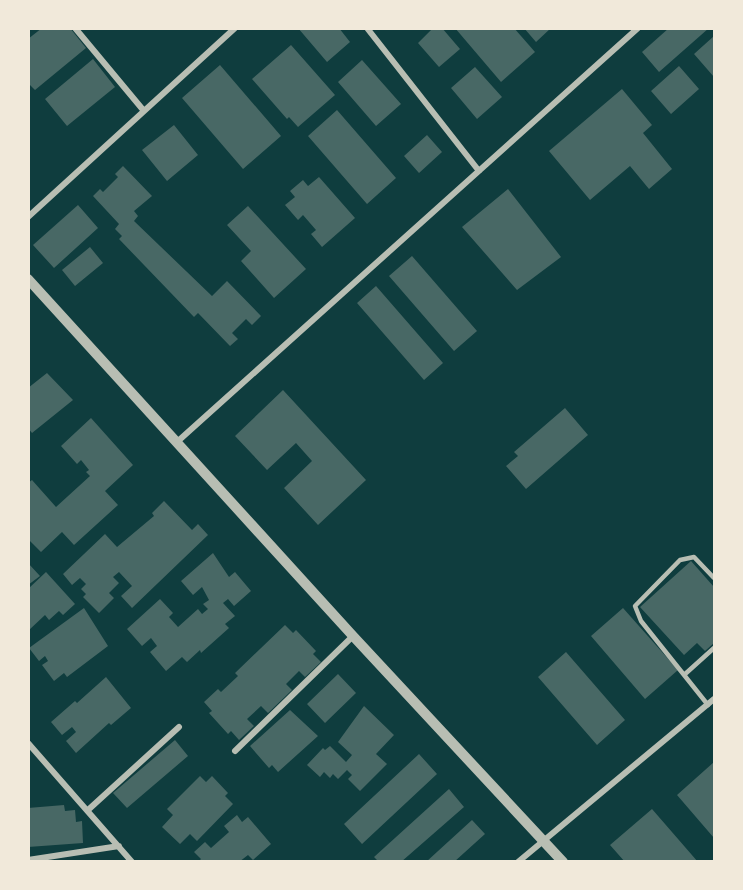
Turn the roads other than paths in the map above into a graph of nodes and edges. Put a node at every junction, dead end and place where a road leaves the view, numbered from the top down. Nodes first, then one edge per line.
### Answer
1 (75, 28) edge
2 (235, 28) edge
3 (367, 28) edge
4 (638, 28) edge
5 (144, 111) junction
6 (479, 171) junction
7 (28, 217) edge
8 (28, 279) edge
9 (177, 442) junction
10 (714, 578) edge
11 (352, 636) junction
12 (714, 648) edge
13 (684, 675) junction
14 (714, 699) edge
15 (708, 705) junction
16 (179, 727) dead end
17 (28, 743) edge
18 (236, 751) dead end
19 (88, 810) junction
20 (544, 840) junction
21 (119, 846) junction
22 (28, 860) edge
23 (132, 861) edge
24 (518, 861) edge
25 (563, 861) edge

1 - 5 street
2 - 5 street
3 - 6 street
4 - 6 street
5 - 7 street
6 - 9 street
8 - 9 street
9 - 11 street
10 - 13 lane
11 - 18 street
11 - 20 street
12 - 13 lane
13 - 15 lane
14 - 15 street
15 - 20 street
16 - 19 street
17 - 19 street
19 - 21 street
20 - 24 street
20 - 25 street
21 - 22 street
21 - 23 street

